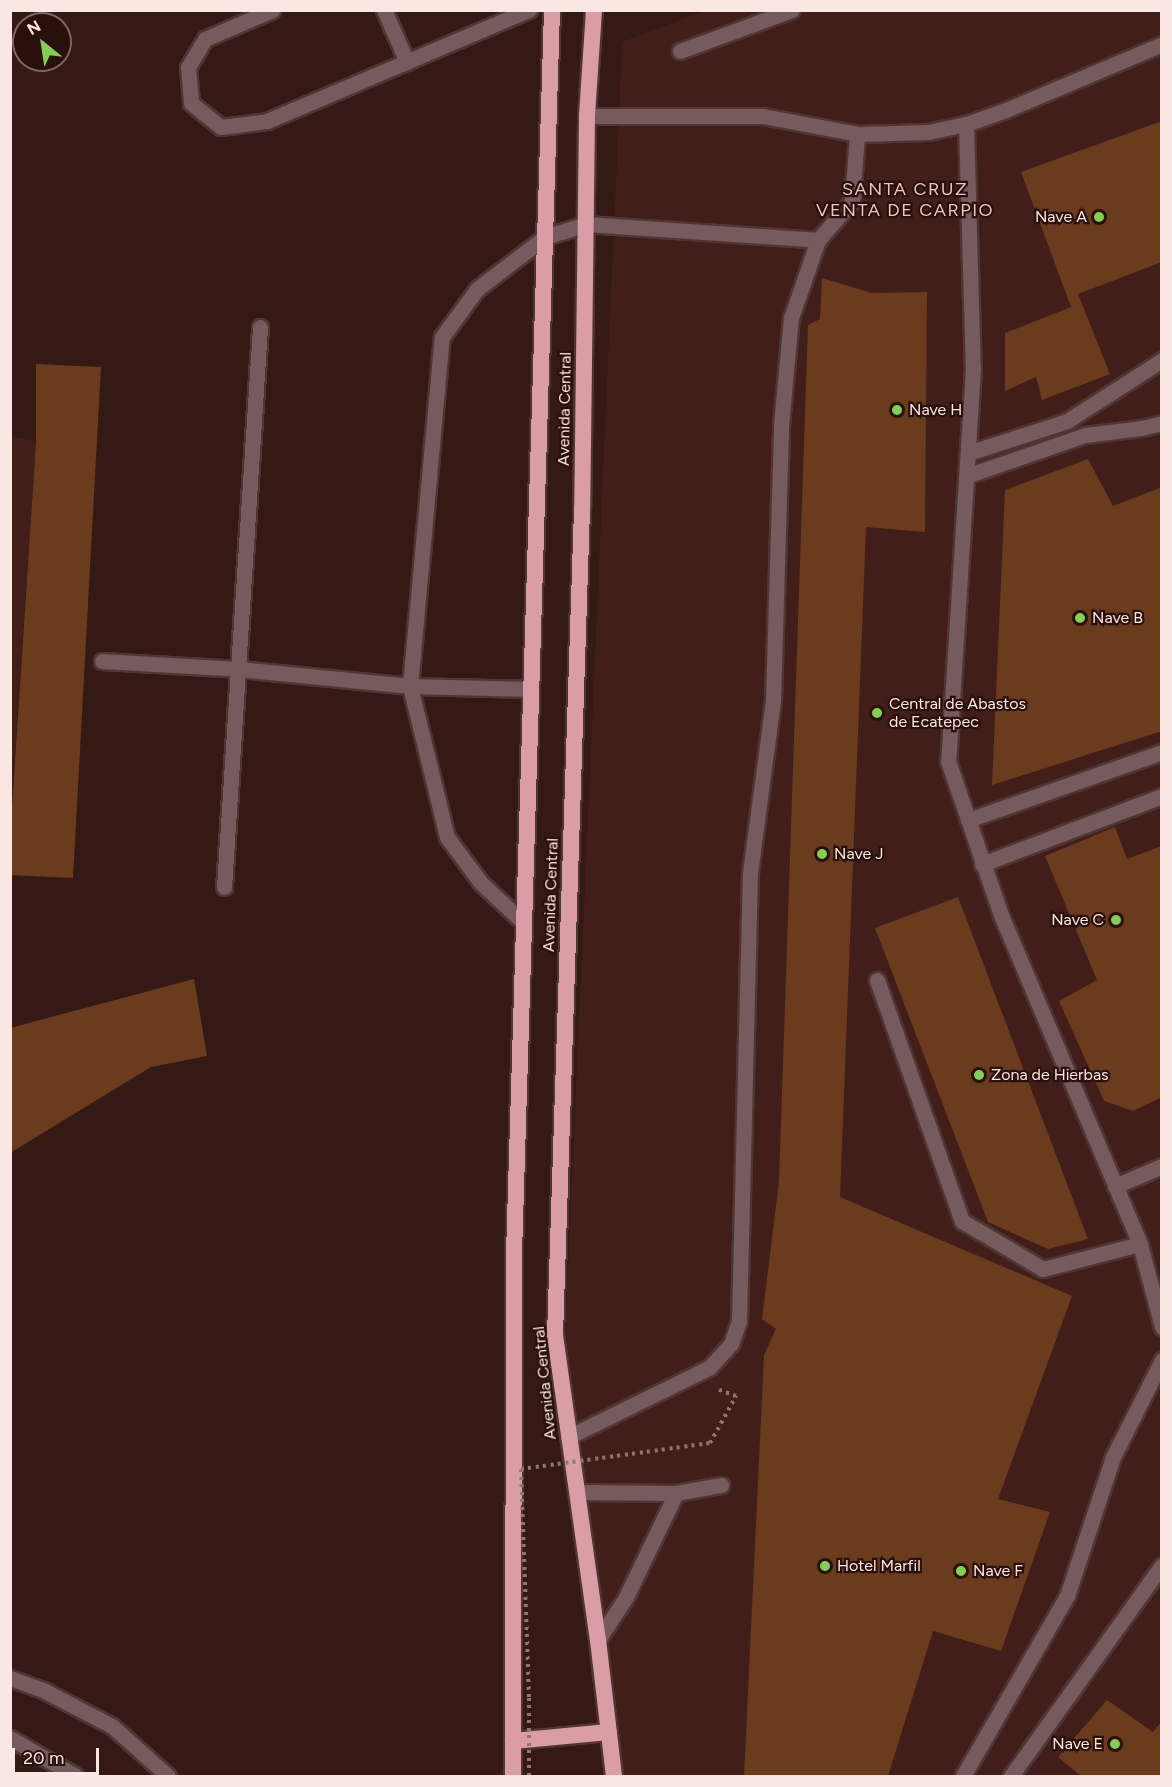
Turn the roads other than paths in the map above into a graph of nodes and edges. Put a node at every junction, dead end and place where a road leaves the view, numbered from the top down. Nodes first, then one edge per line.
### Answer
1 (272, 10) edge
2 (384, 10) edge
3 (529, 10) edge
4 (552, 10) edge
5 (594, 10) edge
6 (792, 10) edge
7 (1161, 45) edge
8 (680, 51) dead end
9 (407, 62) junction
10 (587, 116) junction
11 (966, 124) junction
12 (857, 134) junction
13 (586, 224) junction
14 (545, 237) junction
15 (818, 240) junction
16 (260, 327) dead end
17 (1161, 360) edge
18 (1066, 421) junction
19 (1161, 423) edge
20 (1085, 435) junction
21 (968, 453) junction
22 (966, 476) junction
23 (102, 661) dead end
24 (239, 669) junction
25 (411, 686) junction
26 (531, 689) junction
27 (1161, 752) edge
28 (1161, 796) edge
29 (968, 820) junction
30 (982, 864) junction
31 (224, 887) dead end
32 (524, 923) junction
33 (878, 980) dead end
34 (1161, 1166) edge
35 (1115, 1186) junction
36 (1140, 1244) junction
37 (1161, 1327) edge
38 (1161, 1360) edge
39 (568, 1437) junction
40 (722, 1485) dead end
41 (577, 1492) junction
42 (676, 1493) junction
43 (1161, 1565) edge
44 (598, 1640) junction
45 (10, 1678) edge
46 (609, 1732) junction
47 (10, 1738) edge
48 (513, 1741) junction
49 (75, 1776) edge
50 (168, 1776) edge
51 (513, 1776) edge
52 (614, 1776) edge
53 (963, 1776) edge
54 (1011, 1776) edge

1 - 9 lane
2 - 9 lane
3 - 9 lane
4 - 14 highway, Avenida Central
5 - 10 highway, Avenida Central
6 - 8 lane
7 - 11 lane
10 - 12 lane
10 - 13 highway, Avenida Central
11 - 12 lane
11 - 21 lane
12 - 15 lane
13 - 14 lane
13 - 15 lane
13 - 39 highway, Avenida Central
14 - 25 lane
14 - 26 highway, Avenida Central
15 - 39 lane
16 - 24 lane
17 - 18 lane
18 - 20 lane
18 - 21 lane
19 - 20 lane
20 - 22 lane
21 - 22 lane
22 - 29 lane
23 - 24 lane
24 - 25 lane
24 - 31 lane
25 - 26 lane
25 - 32 lane
26 - 32 highway, Avenida Central
27 - 29 lane
28 - 30 lane
29 - 30 lane
30 - 35 lane
32 - 48 highway, Avenida Central
33 - 36 lane
34 - 35 lane
35 - 36 lane
36 - 37 lane
38 - 53 lane
39 - 41 highway, Avenida Central
40 - 42 lane
41 - 42 lane
41 - 44 highway, Avenida Central
42 - 44 lane
43 - 54 lane
44 - 46 highway, Avenida Central
45 - 50 lane
46 - 48 highway
46 - 52 highway, Avenida Central
47 - 49 lane
48 - 51 highway, Avenida Central

